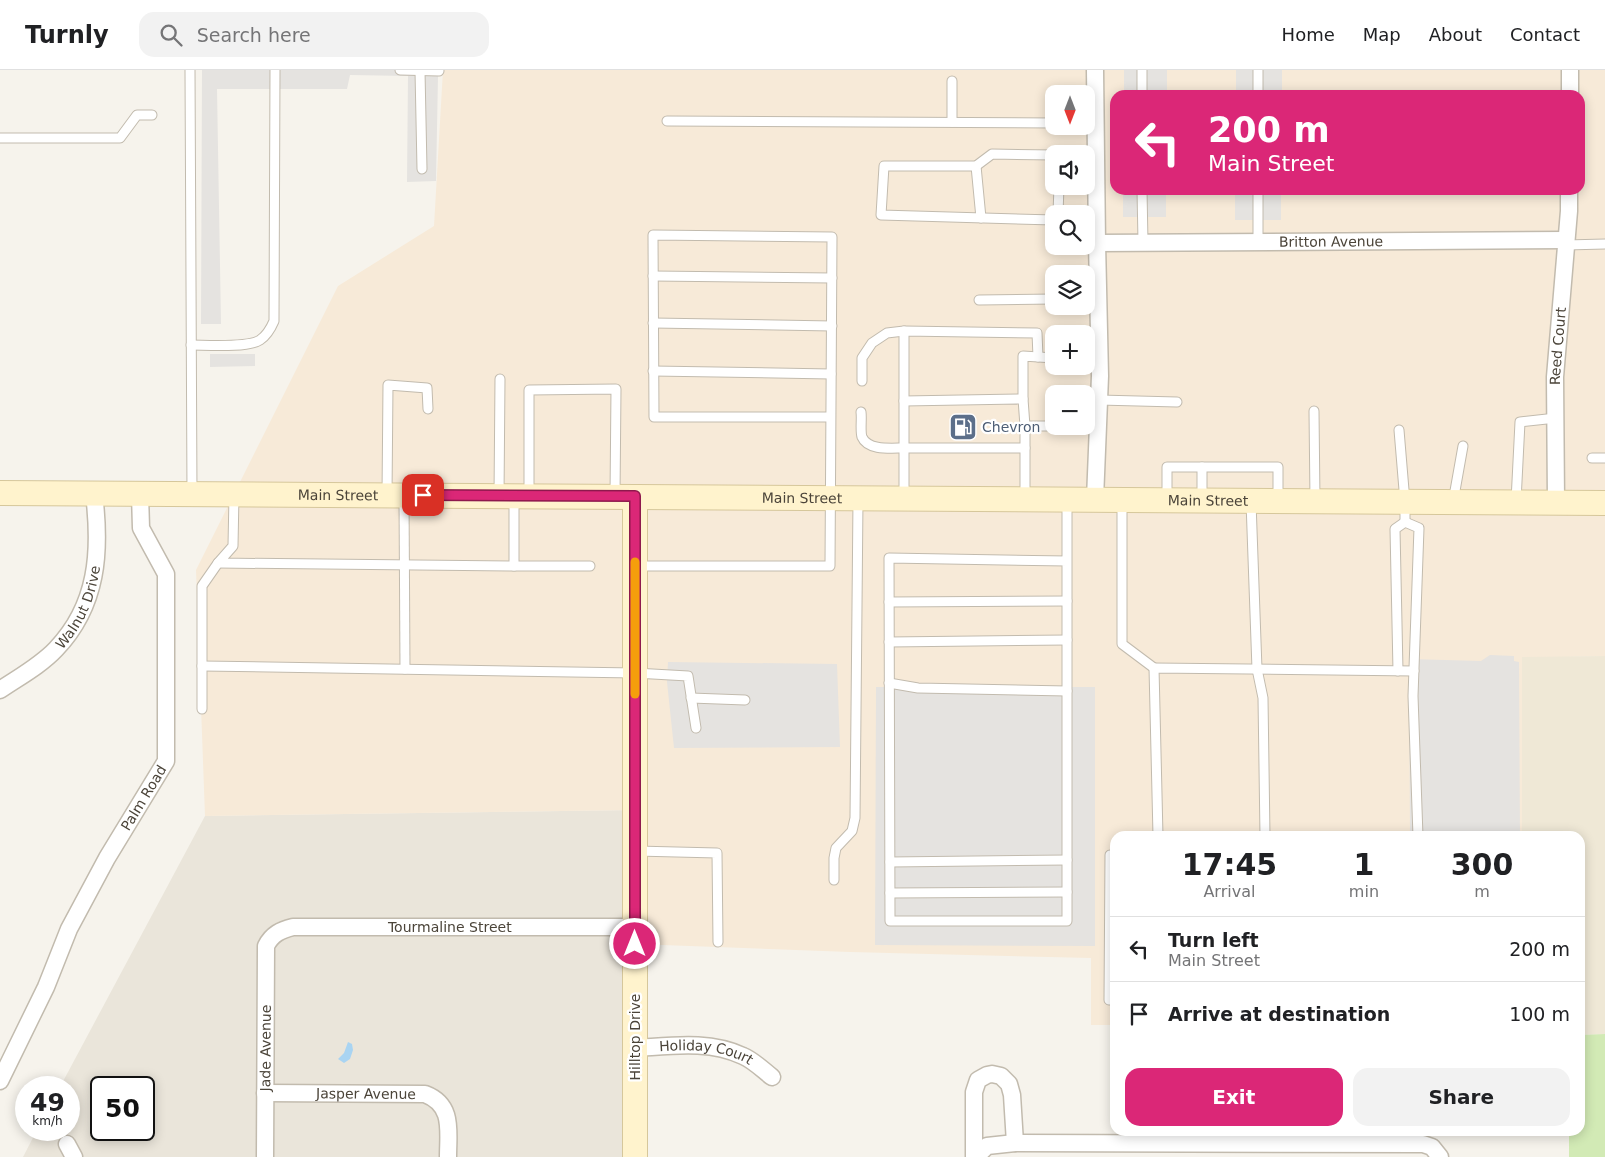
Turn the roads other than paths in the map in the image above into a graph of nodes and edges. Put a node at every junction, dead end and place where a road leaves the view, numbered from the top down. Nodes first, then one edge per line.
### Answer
1 (190, 70) edge
2 (275, 70) edge
3 (400, 70) edge
4 (1095, 70) edge
5 (1142, 70) edge
6 (1258, 70) edge
7 (1570, 70) edge
8 (420, 71) junction
9 (440, 71) dead end
10 (952, 81) dead end
11 (1094, 85) edge
12 (1142, 90) edge
13 (1258, 90) edge
14 (1570, 90) edge
15 (152, 115) dead end
16 (667, 121) dead end
17 (952, 122) junction
18 (1045, 123) edge
19 (0, 138) edge
20 (1045, 155) edge
21 (976, 166) junction
22 (422, 169) dead end
23 (1142, 195) edge
24 (1258, 195) edge
25 (1569, 195) edge
26 (981, 218) junction
27 (1045, 220) edge
28 (1095, 236) edge
29 (1143, 242) junction
30 (1258, 242) junction
31 (1566, 242) junction
32 (1097, 243) junction
33 (1605, 244) edge
34 (1095, 265) edge
35 (653, 276) junction
36 (832, 278) junction
37 (979, 300) dead end
38 (1045, 300) edge
39 (653, 323) junction
40 (832, 326) junction
41 (904, 332) junction
42 (191, 345) junction
43 (1038, 357) junction
44 (1045, 357) edge
45 (653, 372) junction
46 (1095, 373) edge
47 (831, 374) junction
48 (500, 379) dead end
49 (862, 381) dead end
50 (1023, 399) junction
51 (1099, 400) junction
52 (904, 401) junction
53 (1177, 402) dead end
54 (428, 410) dead end
55 (1314, 411) dead end
56 (861, 412) dead end
57 (1095, 415) edge
58 (830, 417) junction
59 (1556, 418) junction
60 (1025, 426) junction
61 (1045, 426) edge
62 (1399, 430) dead end
63 (1092, 435) edge
64 (1463, 446) dead end
65 (904, 448) junction
66 (1025, 448) junction
67 (1592, 458) dead end
68 (1605, 458) edge
69 (1202, 467) junction
70 (0, 493) edge
71 (94, 494) junction
72 (140, 494) junction
73 (192, 494) junction
74 (234, 495) junction
75 (396, 495) junction
76 (514, 496) junction
77 (625, 496) junction
78 (830, 497) junction
79 (858, 498) junction
80 (904, 498) junction
81 (1025, 498) junction
82 (1067, 499) junction
83 (1095, 499) junction
84 (1122, 499) junction
85 (1167, 500) junction
86 (1202, 500) junction
87 (1251, 500) junction
88 (1278, 500) junction
89 (1315, 501) junction
90 (1453, 502) junction
91 (1516, 502) junction
92 (1556, 502) junction
93 (1605, 503) edge
94 (1405, 512) junction
95 (1067, 561) junction
96 (218, 563) junction
97 (404, 565) junction
98 (514, 566) junction
99 (590, 566) dead end
100 (635, 566) junction
101 (1067, 601) junction
102 (889, 602) junction
103 (1067, 640) junction
104 (889, 642) junction
105 (202, 666) junction
106 (1154, 668) junction
107 (405, 669) junction
108 (1257, 669) junction
109 (1398, 671) junction
110 (1414, 671) junction
111 (635, 673) junction
112 (889, 683) junction
113 (0, 690) edge
114 (1067, 691) junction
115 (691, 698) junction
116 (745, 700) dead end
117 (202, 709) dead end
118 (696, 728) dead end
119 (1158, 831) edge
120 (1264, 831) edge
121 (1418, 831) edge
122 (635, 851) junction
123 (1067, 860) junction
124 (890, 862) junction
125 (834, 880) dead end
126 (1067, 892) junction
127 (890, 893) junction
128 (635, 927) junction
129 (270, 939) joint
130 (718, 942) dead end
131 (1110, 964) edge
132 (1110, 1000) edge
133 (635, 1048) junction
134 (772, 1077) dead end
135 (0, 1080) edge
136 (265, 1093) junction
137 (1015, 1143) junction
138 (265, 1157) edge
139 (448, 1157) edge
140 (635, 1157) edge
141 (975, 1157) edge
142 (1440, 1157) edge

1 - 42 lane
2 - 42 lane
3 - 8 lane
4 - 11 street
5 - 12 lane
6 - 13 lane
7 - 14 street
8 - 9 lane
8 - 22 lane
10 - 17 lane
15 - 19 lane
16 - 17 lane
17 - 18 lane
20 - 21 lane
21 - 26 lane
21 - 26 lane
23 - 29 lane
24 - 30 lane
25 - 31 street, Reed Court
26 - 27 lane
28 - 32 street
29 - 30 street, Britton Avenue
29 - 32 street, Britton Avenue
30 - 31 street, Britton Avenue
31 - 33 lane
31 - 59 street, Reed Court
32 - 34 street
35 - 36 lane
35 - 36 lane
35 - 39 lane
36 - 40 lane
37 - 38 lane
39 - 40 lane
39 - 45 lane
40 - 47 lane
41 - 43 lane
41 - 49 lane
41 - 52 lane
42 - 73 lane
43 - 44 lane
43 - 50 lane
45 - 47 lane
45 - 58 lane
46 - 51 street
47 - 58 lane
48 - 76 lane
50 - 52 lane
50 - 60 lane
51 - 53 lane
51 - 57 street
52 - 65 lane
54 - 75 lane
55 - 89 lane
56 - 65 lane
58 - 78 lane
59 - 91 lane
59 - 92 street, Reed Court
60 - 61 lane
60 - 66 lane
62 - 94 lane
63 - 83 street
64 - 90 lane
65 - 66 lane
65 - 80 lane
66 - 81 lane
67 - 68 lane
69 - 85 lane
69 - 86 lane
69 - 88 lane
70 - 71 main road, Main Street
71 - 72 main road, Main Street
71 - 113 street, Walnut Drive
72 - 73 main road, Main Street
72 - 135 street, Palm Road
73 - 74 main road, Main Street
74 - 75 main road, Main Street
74 - 96 lane
75 - 76 main road, Main Street
75 - 97 lane
76 - 77 main road, Main Street
76 - 77 lane
76 - 98 lane
77 - 78 main road, Main Street
77 - 100 main road, Hilltop Drive
78 - 79 main road, Main Street
78 - 100 lane
79 - 80 main road, Main Street
79 - 125 lane
80 - 81 main road, Main Street
81 - 82 main road, Main Street
82 - 83 main road, Main Street
82 - 95 lane
83 - 84 main road, Main Street
84 - 85 main road, Main Street
84 - 106 lane
85 - 86 main road, Main Street
86 - 87 main road, Main Street
87 - 88 main road, Main Street
87 - 108 lane
88 - 89 main road, Main Street
89 - 94 main road, Main Street
90 - 91 main road, Main Street
90 - 94 main road, Main Street
91 - 92 main road, Main Street
92 - 93 main road, Main Street
94 - 109 lane
94 - 110 lane
95 - 101 lane
95 - 102 lane
96 - 97 lane
96 - 105 lane
97 - 98 lane
97 - 107 lane
98 - 99 lane
100 - 111 main road, Hilltop Drive
101 - 102 lane
101 - 103 lane
102 - 104 lane
103 - 104 lane
103 - 114 lane
104 - 112 lane
105 - 107 lane
105 - 117 lane
106 - 108 lane
106 - 119 lane
107 - 111 lane
108 - 109 lane
108 - 120 lane
109 - 110 lane
110 - 121 lane
111 - 115 lane
111 - 122 main road, Hilltop Drive
112 - 114 lane
112 - 124 lane
114 - 123 lane
115 - 116 lane
115 - 118 lane
122 - 128 main road, Hilltop Drive
122 - 130 lane
123 - 124 lane
123 - 126 lane
124 - 127 lane
126 - 127 lane
126 - 127 lane
128 - 129 street, Tourmaline Street
128 - 133 main road, Hilltop Drive
129 - 136 street, Jade Avenue
131 - 132 lane
133 - 134 street, Holiday Court
133 - 140 main road, Hilltop Drive
136 - 138 street, Jade Avenue
136 - 139 street, Jasper Avenue
137 - 141 street
137 - 141 street
137 - 142 street

